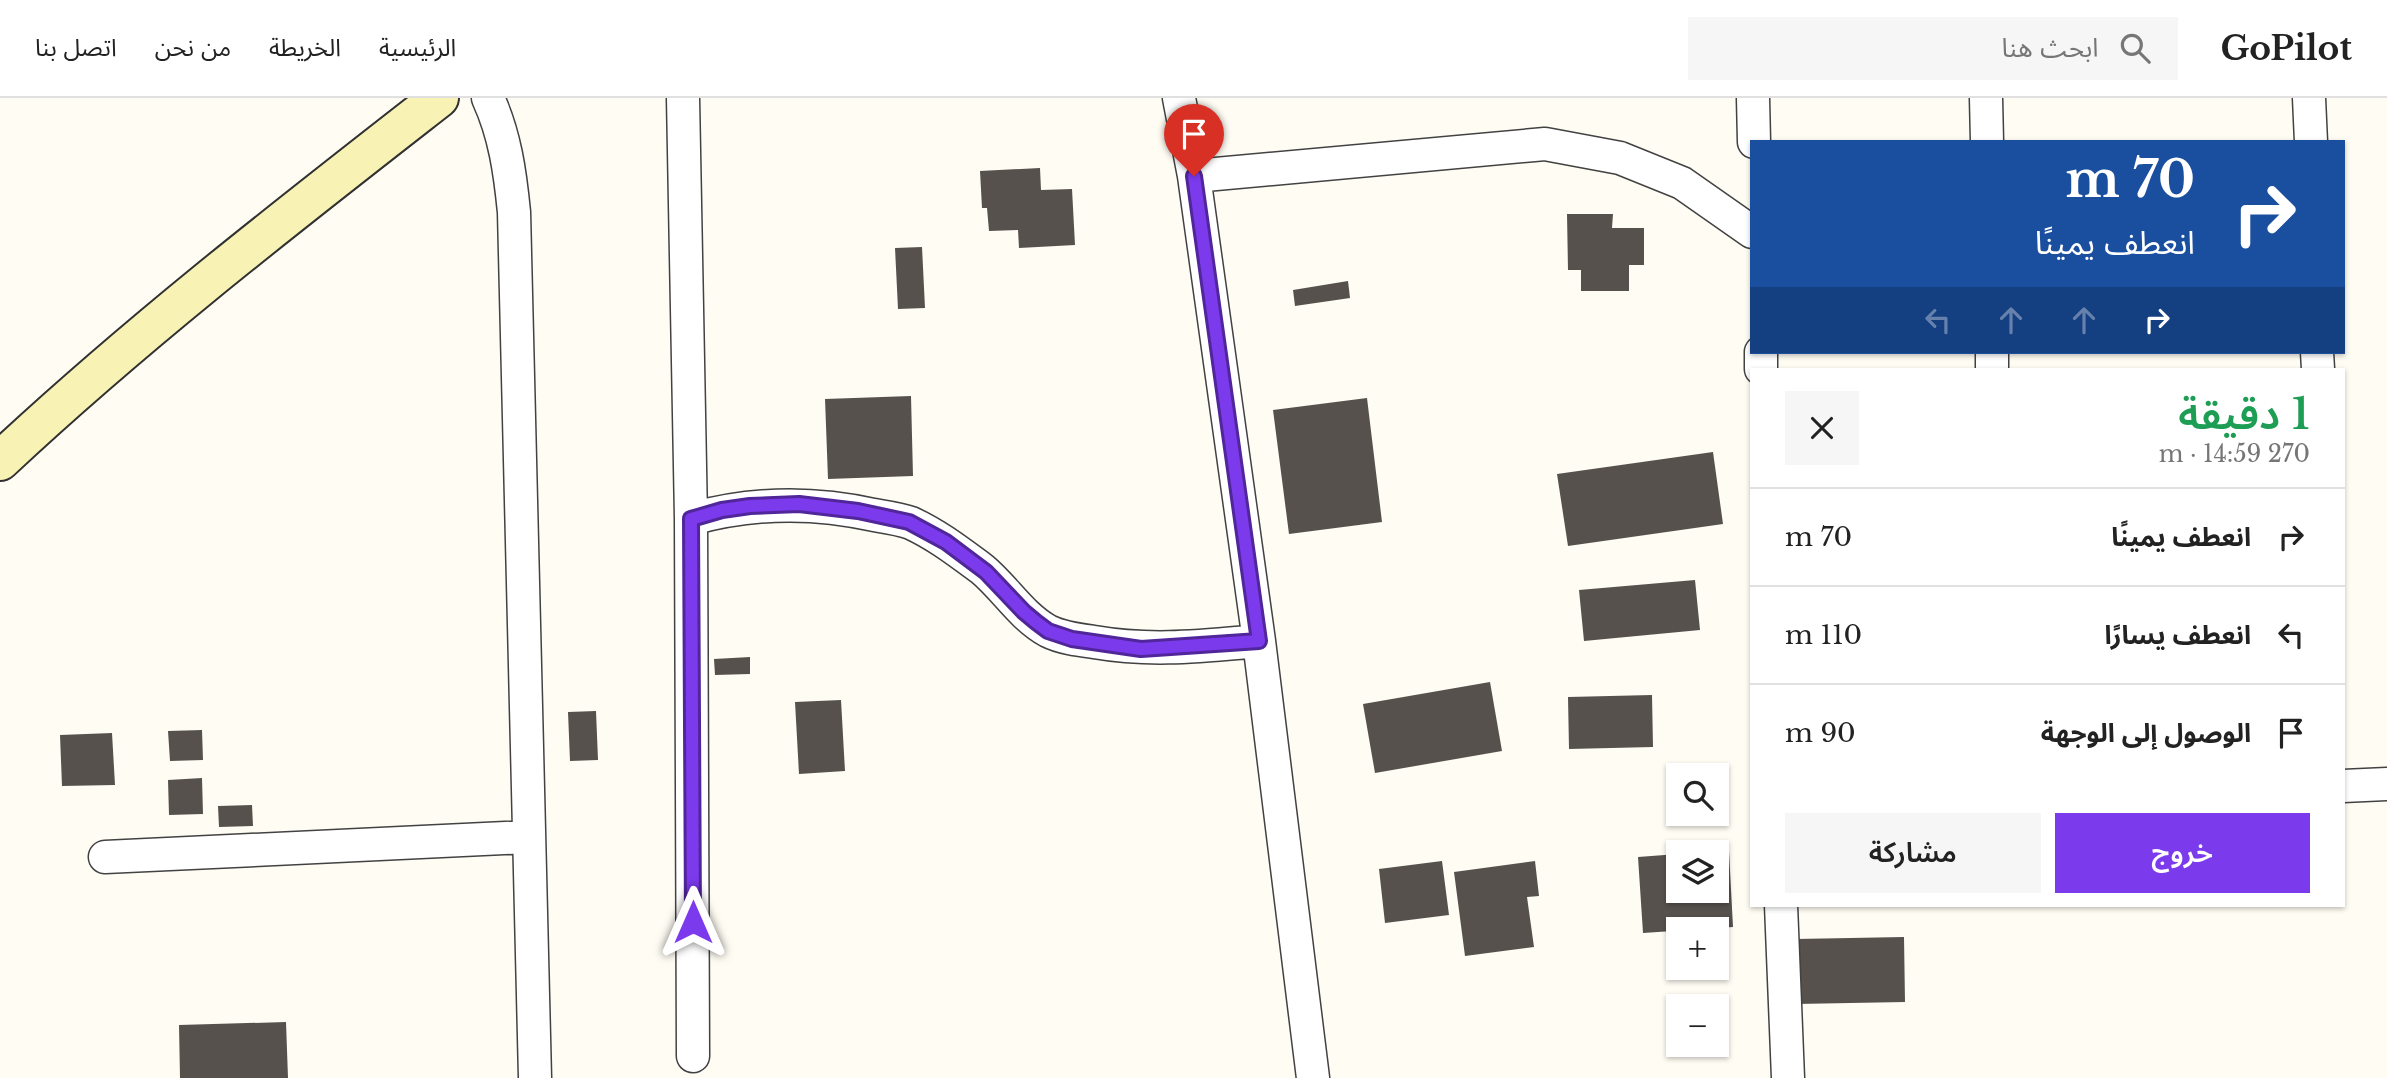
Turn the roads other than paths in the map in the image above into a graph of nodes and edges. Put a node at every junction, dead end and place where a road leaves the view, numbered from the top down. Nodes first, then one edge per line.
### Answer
1 (439, 98) edge
2 (488, 98) edge
3 (683, 98) edge
4 (1179, 98) edge
5 (1753, 98) edge
6 (1986, 98) edge
7 (2309, 98) edge
8 (1754, 140) edge
9 (1987, 140) edge
10 (2311, 140) edge
11 (1194, 176) junction
12 (1750, 231) edge
13 (0, 461) edge
14 (691, 519) junction
15 (1259, 641) junction
16 (2387, 784) edge
17 (2345, 786) edge
18 (528, 837) junction
19 (105, 857) dead end
20 (1782, 907) edge
21 (693, 1056) dead end
22 (535, 1078) edge
23 (1313, 1078) edge
24 (1788, 1078) edge

1 - 13 main road
2 - 18 street
3 - 14 street
4 - 11 street
5 - 8 street
6 - 9 street
7 - 10 street
11 - 12 street
11 - 15 street
14 - 15 street
14 - 21 street
15 - 23 street
16 - 17 street
18 - 19 street
18 - 22 street
20 - 24 street

